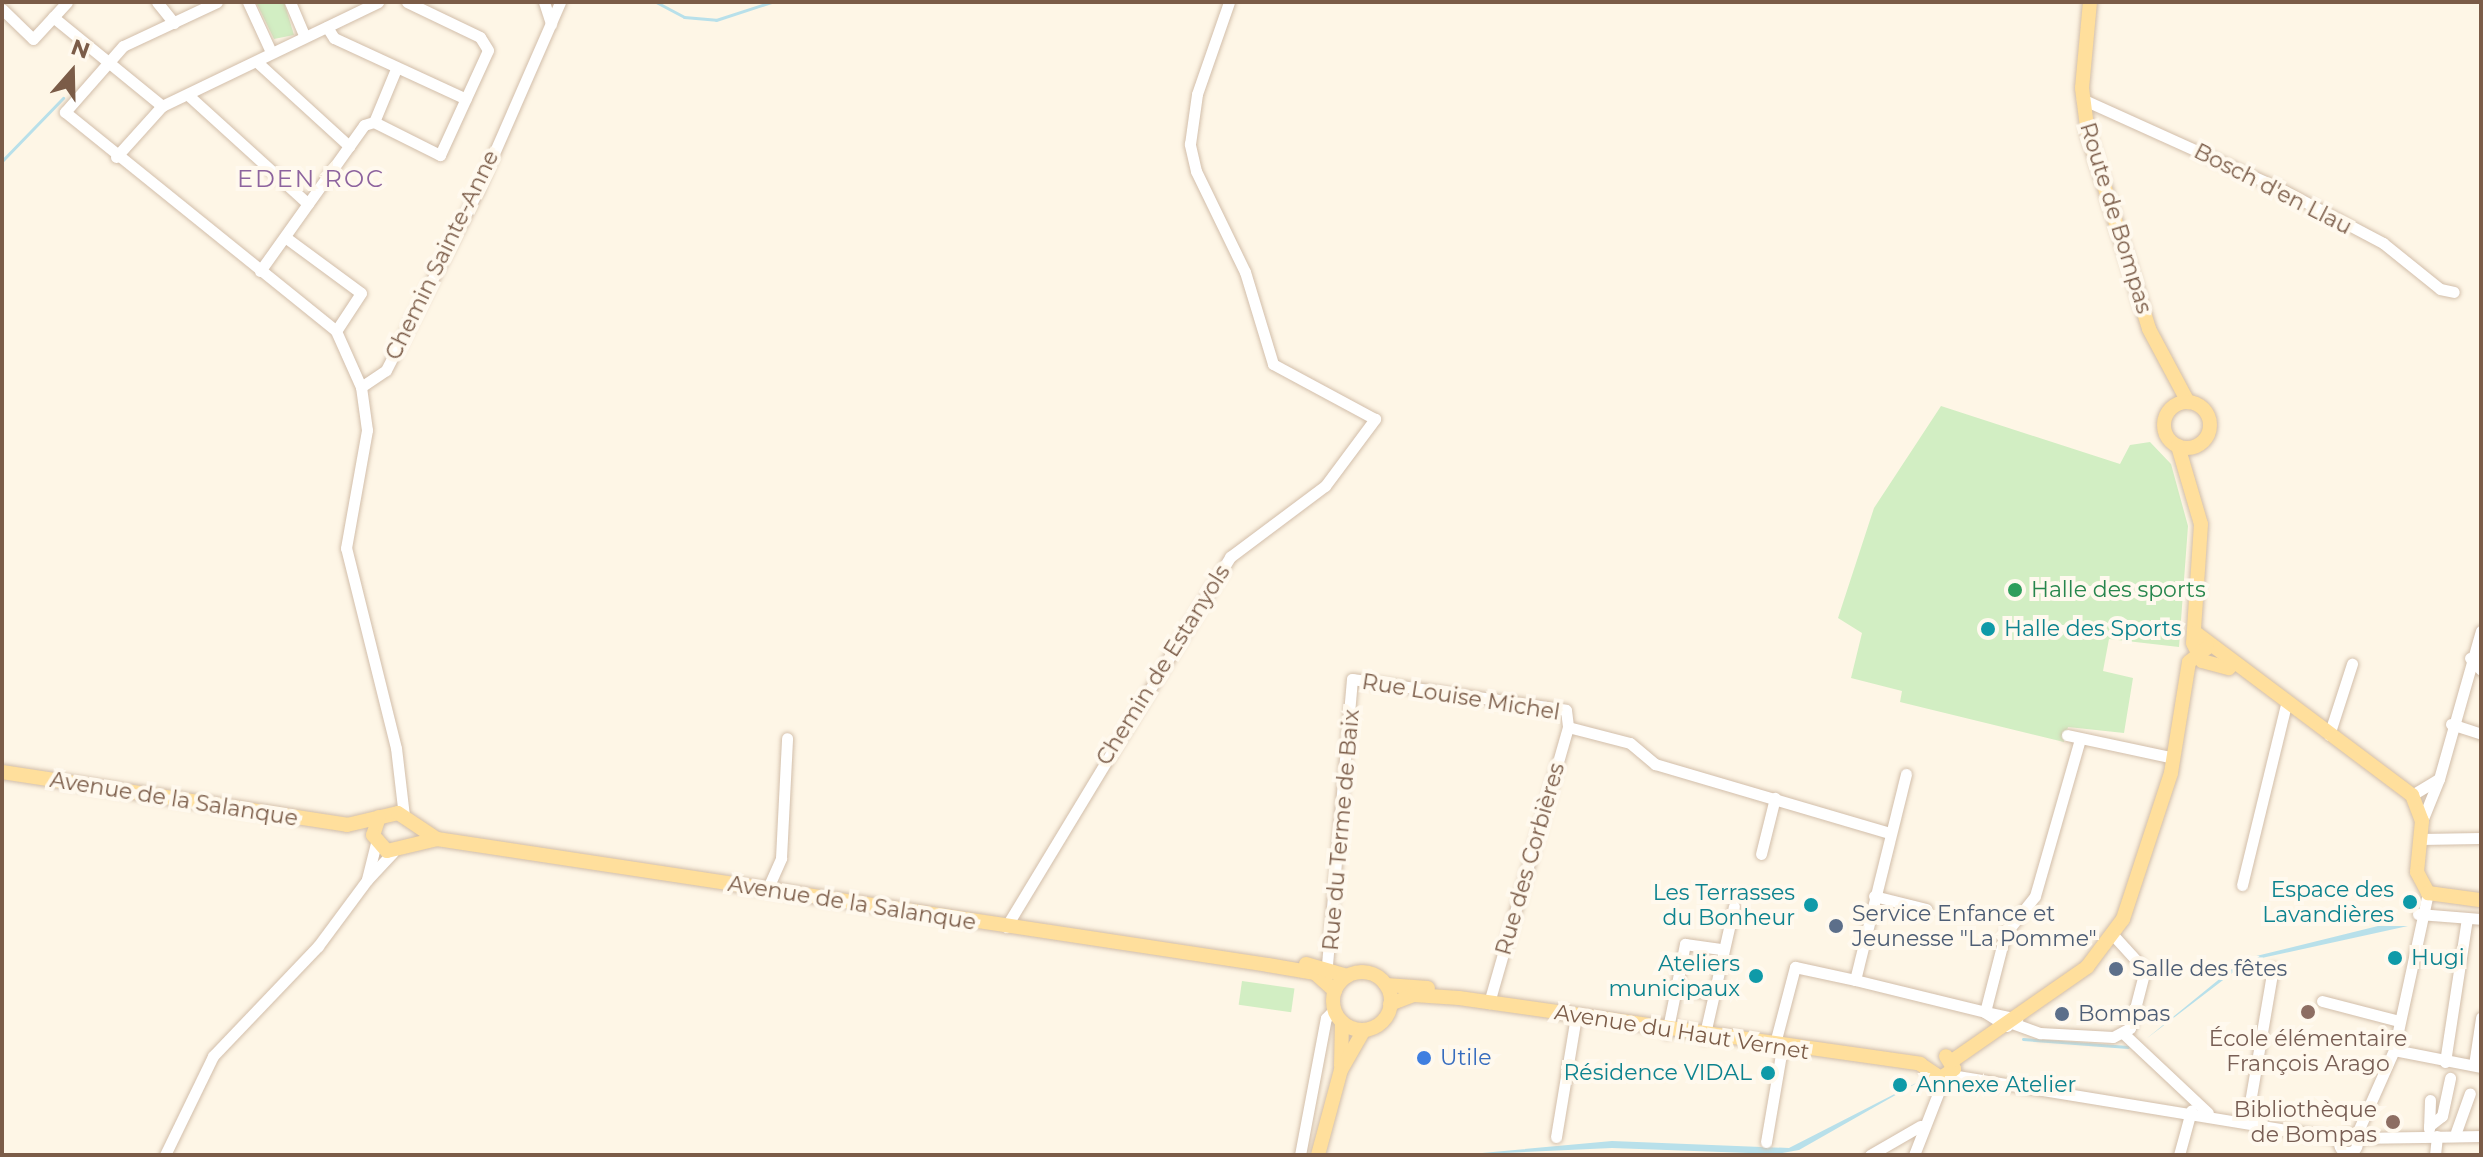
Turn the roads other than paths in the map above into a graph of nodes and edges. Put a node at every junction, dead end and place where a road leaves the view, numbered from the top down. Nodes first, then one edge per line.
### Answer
1 (67, 2) edge
2 (157, 2) edge
3 (217, 2) edge
4 (248, 2) edge
5 (290, 2) edge
6 (378, 2) edge
7 (407, 2) edge
8 (544, 2) edge
9 (560, 2) edge
10 (1229, 2) edge
11 (2090, 2) edge
12 (2, 9) edge
13 (53, 17) junction
14 (174, 23) junction
15 (551, 24) junction
16 (327, 27) junction
17 (304, 35) junction
18 (271, 52) junction
19 (257, 62) junction
20 (104, 64) junction
21 (396, 69) junction
22 (188, 95) junction
23 (466, 99) junction
24 (2082, 99) junction
25 (162, 106) junction
26 (374, 122) junction
27 (349, 146) junction
28 (116, 157) junction
29 (308, 204) junction
30 (285, 237) junction
31 (260, 271) junction
32 (2454, 292) dead end
33 (336, 331) junction
34 (361, 387) junction
35 (2181, 404) junction
36 (2178, 446) junction
37 (2193, 447) junction
38 (2188, 467) junction
39 (2481, 631) edge
40 (2205, 657) junction
41 (2470, 658) junction
42 (2352, 664) dead end
43 (2481, 670) edge
44 (1352, 679) joint
45 (2185, 689) junction
46 (2286, 704) junction
47 (1569, 721) junction
48 (2451, 724) junction
49 (2481, 734) edge
50 (2067, 735) dead end
51 (2329, 735) junction
52 (787, 738) dead end
53 (2080, 739) junction
54 (2174, 758) junction
55 (2, 772) edge
56 (1906, 774) dead end
57 (2439, 779) junction
58 (400, 787) junction
59 (2412, 795) junction
60 (1775, 798) junction
61 (382, 816) junction
62 (407, 820) junction
63 (2422, 821) junction
64 (347, 825) junction
65 (1889, 833) junction
66 (2481, 838) edge
67 (437, 839) junction
68 (2420, 839) junction
69 (375, 842) junction
70 (400, 849) junction
71 (1761, 854) dead end
72 (367, 880) junction
73 (2242, 885) dead end
74 (767, 890) junction
75 (1874, 896) junction
76 (2427, 896) junction
77 (2481, 900) edge
78 (1734, 906) dead end
79 (1926, 909) dead end
80 (2418, 914) junction
81 (2467, 919) junction
82 (2481, 919) edge
83 (1006, 927) junction
84 (2113, 935) junction
85 (1719, 949) junction
86 (2273, 968) dead end
87 (1329, 980) junction
88 (1855, 980) junction
89 (1386, 985) junction
90 (1675, 988) junction
91 (1711, 993) junction
92 (1459, 998) junction
93 (2322, 1001) dead end
94 (1489, 1003) junction
95 (1390, 1004) junction
96 (1985, 1012) junction
97 (1338, 1016) junction
98 (1576, 1016) junction
99 (2481, 1018) edge
100 (2399, 1021) junction
101 (2012, 1023) junction
102 (1364, 1030) junction
103 (1667, 1033) junction
104 (2124, 1034) junction
105 (1704, 1038) junction
106 (1778, 1048) junction
107 (2394, 1050) junction
108 (2445, 1062) junction
109 (2477, 1066) edge
110 (1341, 1070) junction
111 (1945, 1071) junction
112 (2450, 1078) dead end
113 (2470, 1093) dead end
114 (2430, 1100) dead end
115 (2191, 1111) junction
116 (2208, 1113) junction
117 (2247, 1120) junction
118 (1920, 1126) junction
119 (2456, 1132) junction
120 (2431, 1133) junction
121 (2481, 1136) edge
122 (1556, 1137) dead end
123 (1766, 1142) dead end
124 (2352, 1150) edge
125 (2437, 1154) edge
126 (165, 1155) edge
127 (1300, 1155) edge
128 (1318, 1155) edge
129 (1870, 1155) edge
130 (1914, 1155) edge
131 (2179, 1155) edge

1 - 13 street
2 - 14 street
3 - 14 street
4 - 18 street
5 - 17 street
6 - 16 street
7 - 23 street
8 - 15 street
9 - 15 street, Chemin Sainte-Anne
10 - 83 street, Chemin de Estanyols
11 - 24 main road, Route de Bompas
12 - 13 street
13 - 20 street
14 - 20 street
15 - 34 street, Chemin Sainte-Anne
16 - 17 street
16 - 21 street
17 - 18 street
18 - 19 street
19 - 22 street
19 - 27 street
20 - 25 street
20 - 28 street
21 - 23 street
21 - 26 street
22 - 25 street
22 - 29 street
23 - 26 street
24 - 32 street, Bosch d'en Llau
24 - 35 main road, Route de Bompas
25 - 28 street
26 - 27 street
27 - 29 street
28 - 31 street
29 - 30 street
30 - 31 street
30 - 33 street
31 - 33 street
33 - 34 street
34 - 58 street
35 - 36 main road
35 - 37 main road
36 - 37 main road
36 - 38 main road
37 - 38 main road
38 - 40 main road
39 - 41 street
40 - 45 main road
40 - 45 main road
40 - 46 main road
41 - 43 street
41 - 48 street
42 - 51 street
44 - 47 street, Rue Louise Michel
44 - 87 street, Rue du Terme de Baix
45 - 54 main road
46 - 51 main road
46 - 73 street
47 - 60 street, Rue Louise Michel
47 - 94 street, Rue des Corbières
48 - 49 street
48 - 57 street
50 - 53 street
51 - 59 main road
52 - 74 street
53 - 54 street
53 - 96 street
54 - 84 main road
55 - 64 main road, Avenue de la Salanque
56 - 65 street
57 - 59 street
57 - 63 street
58 - 61 street
58 - 62 street
59 - 63 main road
60 - 65 street, Rue Louise Michel
60 - 71 street
61 - 62 main road
61 - 64 main road, Avenue de la Salanque
61 - 69 main road
62 - 67 main road
62 - 70 main road
63 - 68 main road
64 - 69 main road, Avenue de la Salanque
65 - 75 street
66 - 68 street
67 - 70 main road
67 - 74 main road, Avenue de la Salanque
68 - 76 main road
69 - 70 main road, Avenue de la Salanque
69 - 72 street
70 - 72 street
72 - 126 street
74 - 83 main road, Avenue de la Salanque
75 - 79 street
75 - 88 street
76 - 77 main road
76 - 80 street
78 - 85 street
80 - 81 street
80 - 100 street
81 - 82 street
81 - 108 street
83 - 87 main road, Avenue de la Salanque
84 - 101 main road
84 - 104 street
85 - 90 street
85 - 91 street
86 - 117 street
87 - 89 main road
87 - 97 main road
88 - 96 street
88 - 106 street
89 - 92 main road, Avenue du Haut Vernet
89 - 95 main road
90 - 91 street
90 - 103 street
91 - 105 street
92 - 94 main road, Avenue du Haut Vernet
92 - 95 main road, Avenue du Haut Vernet
93 - 100 street
94 - 98 main road, Avenue du Haut Vernet
95 - 102 main road
96 - 101 street
97 - 102 main road
97 - 110 main road
97 - 127 street
98 - 103 main road, Avenue du Haut Vernet
98 - 122 street
99 - 109 street
100 - 107 street
101 - 104 street
101 - 111 main road
102 - 110 main road
103 - 105 main road, Avenue du Haut Vernet
104 - 116 street
105 - 106 main road, Avenue du Haut Vernet
106 - 111 main road, Avenue du Haut Vernet
106 - 123 street
107 - 108 street
107 - 124 street
108 - 109 street
110 - 128 main road
111 - 115 street, Avenue du Haut Vernet
111 - 118 street
112 - 120 street
113 - 119 street
114 - 120 street
115 - 116 street, Avenue du Haut Vernet
115 - 131 street
116 - 117 street, Avenue du Haut Vernet
117 - 124 street, Avenue du Haut Vernet
118 - 129 street
118 - 130 street
119 - 120 street, Avenue du Haut Vernet
119 - 121 street
120 - 124 street, Avenue du Haut Vernet
120 - 125 street

